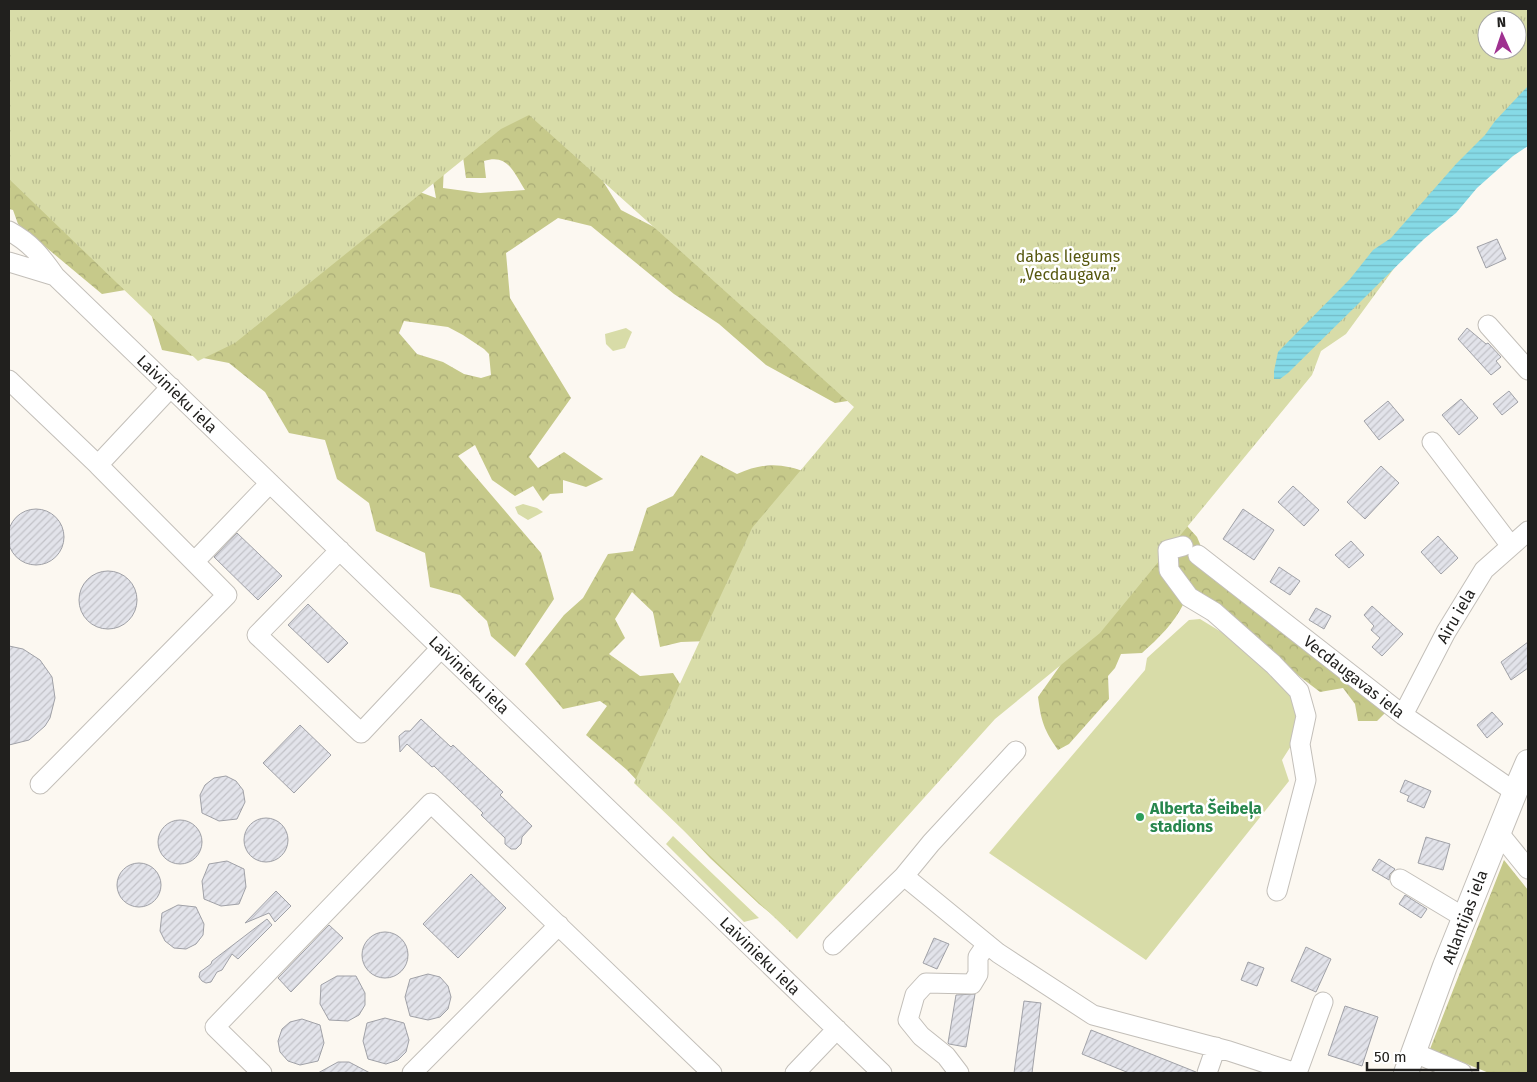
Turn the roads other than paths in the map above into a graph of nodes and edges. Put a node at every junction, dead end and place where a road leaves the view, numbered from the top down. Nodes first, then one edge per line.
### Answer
1 (9, 231) edge
2 (9, 262) edge
3 (55, 276) junction
4 (1488, 325) dead end
5 (1528, 370) edge
6 (9, 380) edge
7 (171, 387) junction
8 (1432, 442) dead end
9 (98, 465) junction
10 (270, 483) junction
11 (1528, 531) edge
12 (1511, 546) junction
13 (340, 550) junction
14 (195, 562) junction
15 (441, 648) junction
16 (1403, 715) junction
17 (1016, 751) dead end
18 (1528, 762) edge
19 (40, 784) dead end
20 (1515, 792) junction
21 (1498, 832) junction
22 (1528, 869) edge
23 (904, 876) junction
24 (1400, 879) dead end
25 (1277, 891) dead end
26 (1465, 918) junction
27 (559, 925) junction
28 (988, 944) junction
29 (833, 945) dead end
30 (1323, 1002) dead end
31 (837, 1030) junction
32 (1216, 1047) junction
33 (1410, 1063) edge
34 (262, 1073) edge
35 (412, 1073) edge
36 (712, 1073) edge
37 (795, 1073) edge
38 (882, 1073) edge
39 (959, 1073) edge
40 (1207, 1073) edge
41 (1296, 1073) edge
42 (1462, 1073) edge

1 - 3 street, Laivinieku iela
2 - 3 street, Laivinieku iela
3 - 7 street, Laivinieku iela
4 - 5 street
6 - 9 street
7 - 9 street
7 - 10 street, Laivinieku iela
8 - 12 street
9 - 14 street
10 - 13 street, Laivinieku iela
10 - 14 street
11 - 12 street, Airu iela
12 - 16 street, Airu iela
13 - 15 street, Laivinieku iela
13 - 15 street
14 - 19 street
15 - 31 street, Laivinieku iela
16 - 20 street, Vecdaugavas iela
16 - 25 street, Vecdaugavas iela
17 - 23 street
18 - 20 main road, Atlantijas iela
20 - 21 main road, Atlantijas iela
21 - 22 street
21 - 26 main road, Atlantijas iela
23 - 28 street
23 - 29 street
24 - 26 street
26 - 33 main road, Atlantijas iela
27 - 34 street
27 - 35 street
27 - 36 street
28 - 32 street
28 - 39 street
30 - 41 street
31 - 37 street
31 - 38 street, Laivinieku iela
32 - 40 street
32 - 41 street
33 - 42 street

